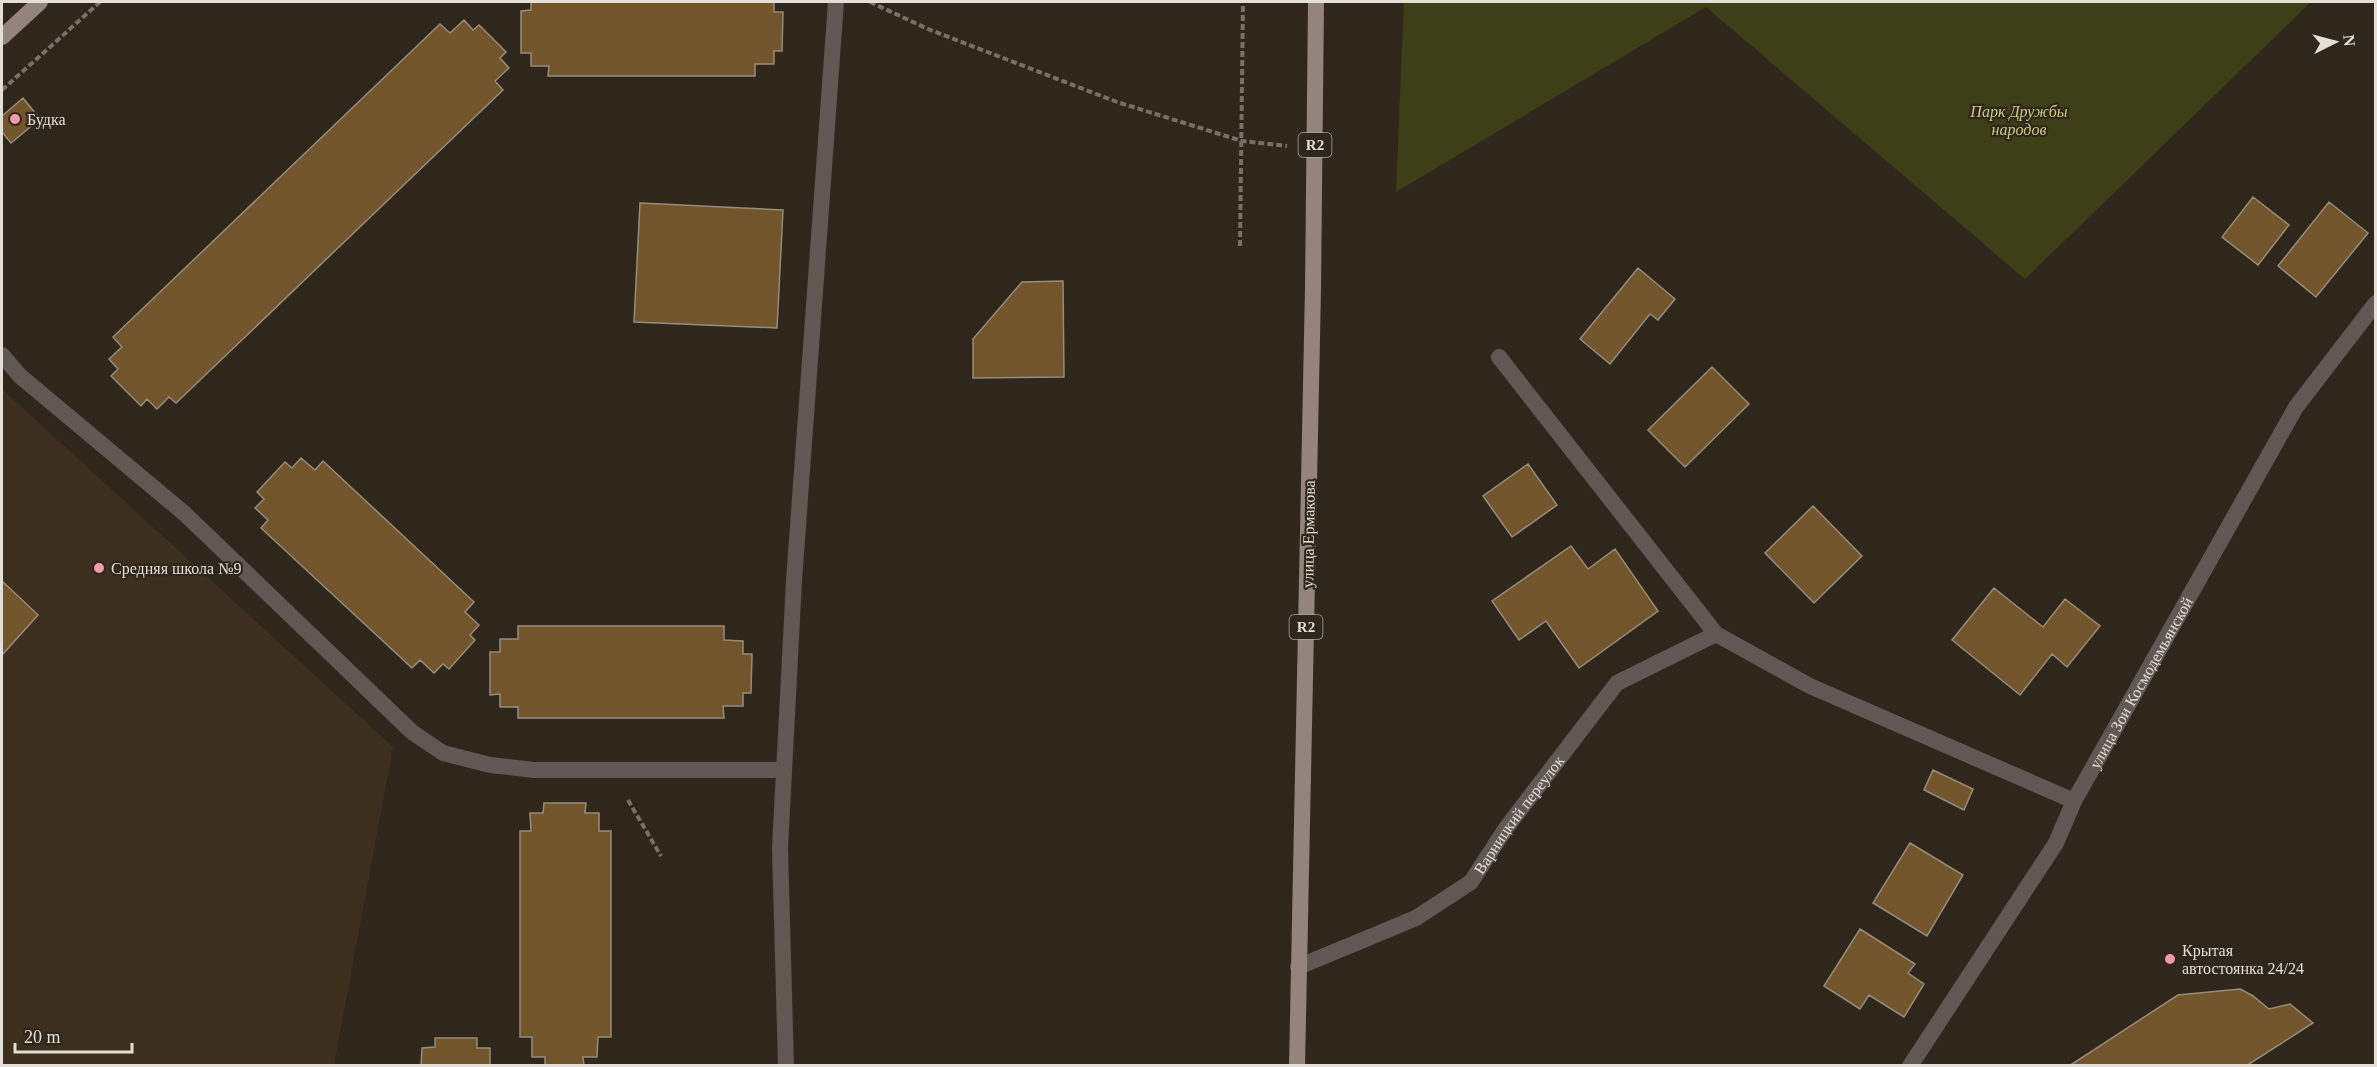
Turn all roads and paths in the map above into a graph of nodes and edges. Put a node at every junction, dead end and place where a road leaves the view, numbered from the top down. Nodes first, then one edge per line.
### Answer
1 (40, 2) edge
2 (100, 2) edge
3 (836, 2) edge
4 (870, 2) edge
5 (1243, 2) edge
6 (1316, 2) edge
7 (2, 37) edge
8 (2, 90) edge
9 (1242, 141) junction
10 (1315, 150) junction
11 (1240, 246) dead end
12 (2376, 303) edge
13 (2, 355) edge
14 (1499, 357) dead end
15 (1716, 634) junction
16 (610, 770) junction
17 (784, 770) junction
18 (2074, 801) junction
19 (661, 856) dead end
20 (1298, 967) junction
21 (786, 1065) edge
22 (1297, 1065) edge
23 (1910, 1065) edge

1 - 7 main road
2 - 8 path
3 - 17 street
4 - 9 path
5 - 9 path
6 - 10 main road, улица Ермакова / R2
9 - 10 path
9 - 11 path
10 - 20 main road, улица Ермакова / R2
12 - 18 street, улица Зои Космодемьянской
13 - 16 street
14 - 15 street
15 - 18 street
15 - 20 street, Варницкий переулок
16 - 17 street
16 - 19 path
17 - 21 street
18 - 23 street, улица Зои Космодемьянской
20 - 22 main road, улица Ермакова / R2

